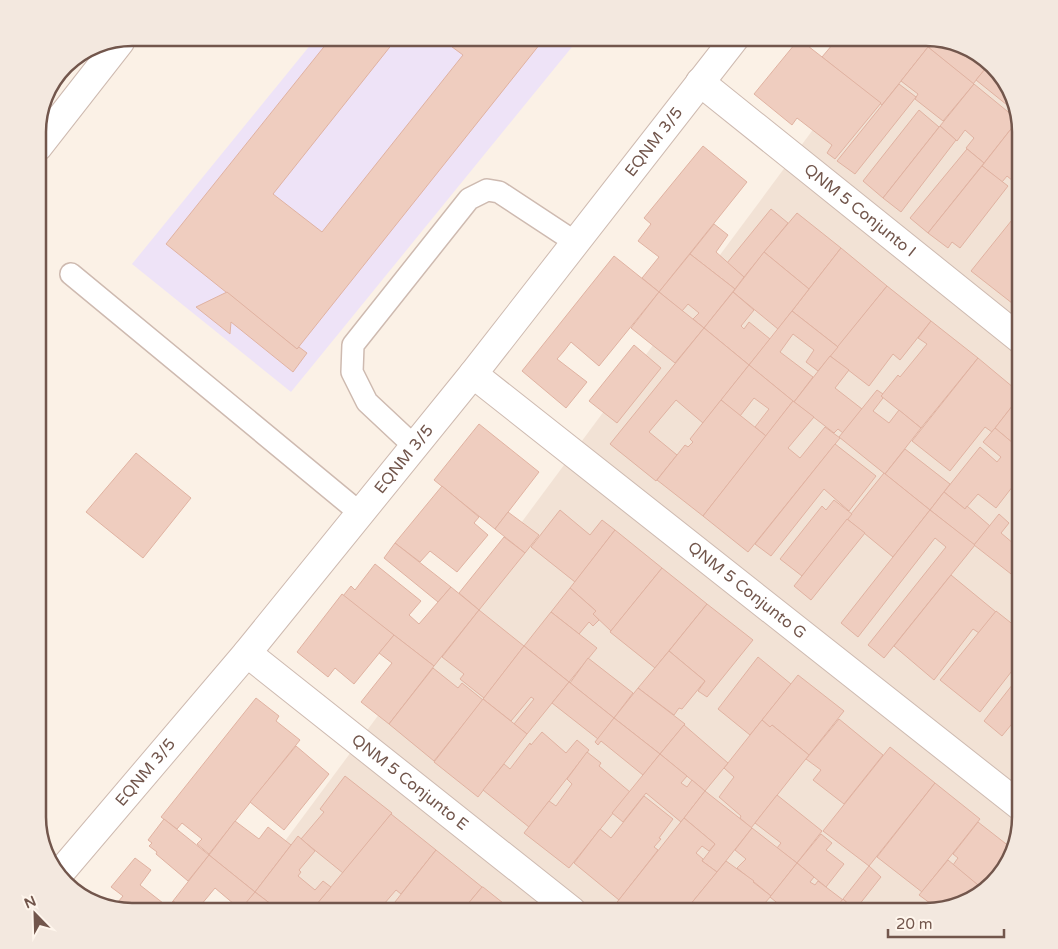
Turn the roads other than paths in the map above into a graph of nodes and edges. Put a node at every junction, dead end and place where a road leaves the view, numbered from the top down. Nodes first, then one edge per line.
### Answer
1 (729, 46) edge
2 (110, 50) edge
3 (92, 62) edge
4 (700, 82) junction
5 (46, 134) edge
6 (575, 242) junction
7 (71, 274) dead end
8 (1012, 333) edge
9 (473, 374) junction
10 (414, 446) junction
11 (360, 513) junction
12 (247, 653) junction
13 (1012, 800) edge
14 (61, 865) edge
15 (561, 903) edge

1 - 4 street, EQNM 3/5
2 - 3 street
3 - 5 street
4 - 6 street, EQNM 3/5
4 - 8 street, QNM 5 Conjunto I
6 - 9 street, EQNM 3/5
6 - 10 lane
7 - 11 lane
9 - 10 street, EQNM 3/5
9 - 13 street, QNM 5 Conjunto G
10 - 11 street, EQNM 3/5
11 - 12 street, EQNM 3/5
12 - 14 street, EQNM 3/5
12 - 15 street, QNM 5 Conjunto E

